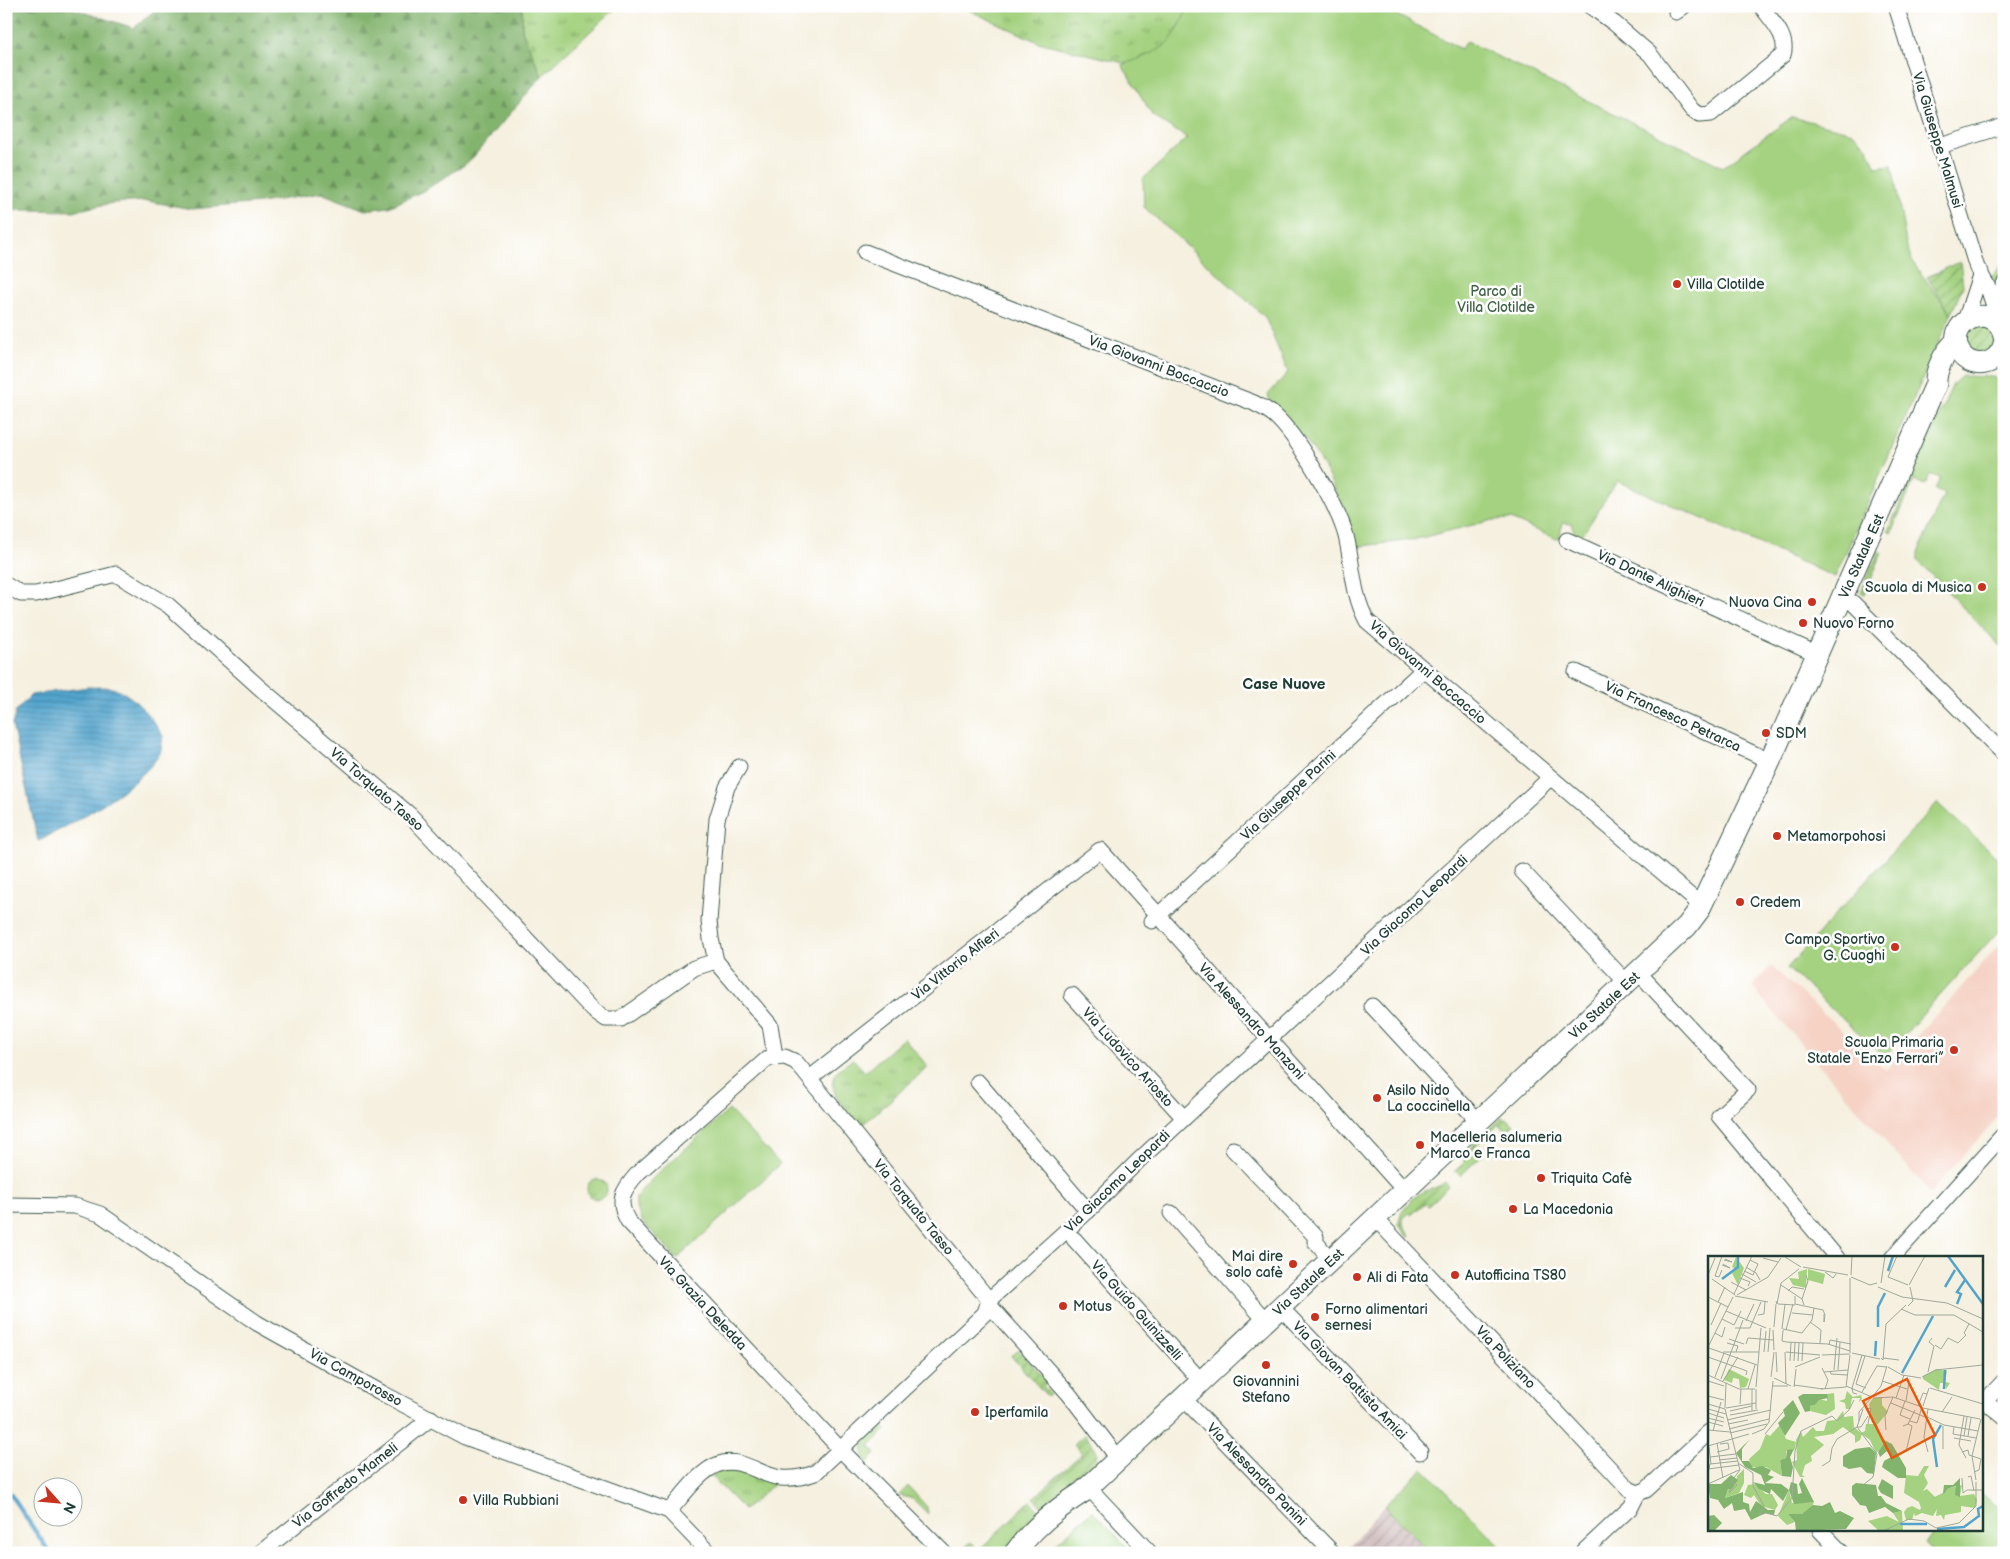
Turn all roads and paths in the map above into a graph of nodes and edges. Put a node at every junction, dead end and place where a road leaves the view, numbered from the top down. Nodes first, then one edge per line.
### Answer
1 (1590, 6) edge
2 (1761, 6) edge
3 (1896, 6) edge
4 (2004, 126) edge
5 (1940, 146) junction
6 (865, 252) dead end
7 (1981, 272) junction
8 (2004, 284) edge
9 (1965, 321) junction
10 (1999, 322) edge
11 (1961, 351) junction
12 (2001, 357) edge
13 (1567, 540) dead end
14 (6, 585) edge
15 (1843, 598) junction
16 (1817, 654) junction
17 (1424, 669) junction
18 (1576, 672) dead end
19 (2004, 754) edge
20 (1770, 761) junction
21 (739, 767) dead end
22 (1550, 778) junction
23 (1100, 850) joint
24 (1522, 871) dead end
25 (1702, 906) junction
26 (1155, 918) junction
27 (716, 961) junction
28 (1633, 978) junction
29 (1072, 995) dead end
30 (1372, 1006) dead end
31 (1269, 1041) junction
32 (775, 1056) junction
33 (810, 1078) junction
34 (978, 1082) dead end
35 (1184, 1118) junction
36 (1479, 1122) junction
37 (2004, 1134) edge
38 (1233, 1149) dead end
39 (1405, 1191) junction
40 (6, 1205) edge
41 (1088, 1211) junction
42 (1170, 1213) dead end
43 (1376, 1219) junction
44 (1074, 1239) dead end
45 (1835, 1256) edge
46 (1894, 1256) edge
47 (1332, 1261) junction
48 (989, 1300) junction
49 (1273, 1314) junction
50 (1201, 1381) junction
51 (2004, 1381) edge
52 (1183, 1398) junction
53 (1983, 1400) edge
54 (431, 1418) junction
55 (2004, 1418) edge
56 (1708, 1433) edge
57 (841, 1450) junction
58 (1420, 1452) dead end
59 (1118, 1458) junction
60 (1086, 1490) junction
61 (1638, 1493) junction
62 (669, 1511) junction
63 (1822, 1532) edge
64 (1331, 1550) dead end
65 (706, 1552) edge
66 (260, 1553) edge
67 (944, 1553) edge
68 (1015, 1553) edge
69 (1030, 1553) edge
70 (1150, 1553) edge
71 (1582, 1553) edge
72 (1842, 1553) edge

1 - 2 street
3 - 5 street, Via Giuseppe Malmusi
4 - 5 street
5 - 7 street, Via Giuseppe Malmusi
6 - 17 street, Via Giovanni Boccaccio
7 - 9 street
7 - 10 street, Via Giuseppe Malmusi
8 - 10 street
9 - 10 street
9 - 11 street, Via Statale Est
11 - 12 street
11 - 15 street, Via Statale Est
13 - 16 street, Via Dante Alighieri
14 - 27 street, Via Torquato Tasso
15 - 16 street, Via Statale Est
15 - 19 street
16 - 20 street, Via Statale Est
17 - 22 street, Via Giovanni Boccaccio
17 - 26 street, Via Giuseppe Parini
18 - 20 street, Via Francesco Petrarca
20 - 25 street, Via Statale Est
21 - 27 street
22 - 25 street, Via Giovanni Boccaccio
22 - 31 street, Via Giacomo Leopardi
23 - 26 street, Via Alessandro Manzoni
23 - 33 street, Via Vittorio Alfieri
24 - 28 street
25 - 28 street, Via Statale Est
26 - 31 street, Via Alessandro Manzoni
27 - 32 street
28 - 36 street, Via Statale Est
28 - 45 street
29 - 35 street, Via Ludovico Ariosto
30 - 36 street
31 - 35 street, Via Giacomo Leopardi
31 - 39 street, Via Alessandro Manzoni
32 - 33 street, Via Torquato Tasso
32 - 57 street, Via Grazia Deledda
33 - 48 street, Via Torquato Tasso
34 - 41 street
35 - 41 street, Via Giacomo Leopardi
36 - 39 street, Via Statale Est
37 - 46 street
38 - 47 street
39 - 43 street, Via Statale Est
40 - 54 street, Via Camporosso
41 - 48 street, Via Giacomo Leopardi
42 - 49 street, Via Giovan Battista Amici
43 - 47 street, Via Statale Est
43 - 61 street, Via Poliziano
44 - 50 street, Via Guido Guinizzelli
47 - 49 street, Via Statale Est
48 - 57 street, Via Giacomo Leopardi
48 - 59 street, Via Torquato Tasso
49 - 50 street, Via Statale Est
49 - 58 street, Via Giovan Battista Amici
50 - 52 street, Via Statale Est
51 - 53 street
52 - 59 street, Via Statale Est
52 - 64 street, Via Alessandro Panini
53 - 55 street
54 - 62 street, Via Camporosso
54 - 66 street, Via Goffredo Mameli
56 - 61 street
57 - 62 street, Via Giacomo Leopardi
57 - 67 street, Via Grazia Deledda
59 - 60 street, Via Statale Est
60 - 68 street, Via Statale Est
60 - 69 street, Via Statale Est
60 - 70 street
61 - 71 street
62 - 65 street, Via Camporosso
63 - 72 street

